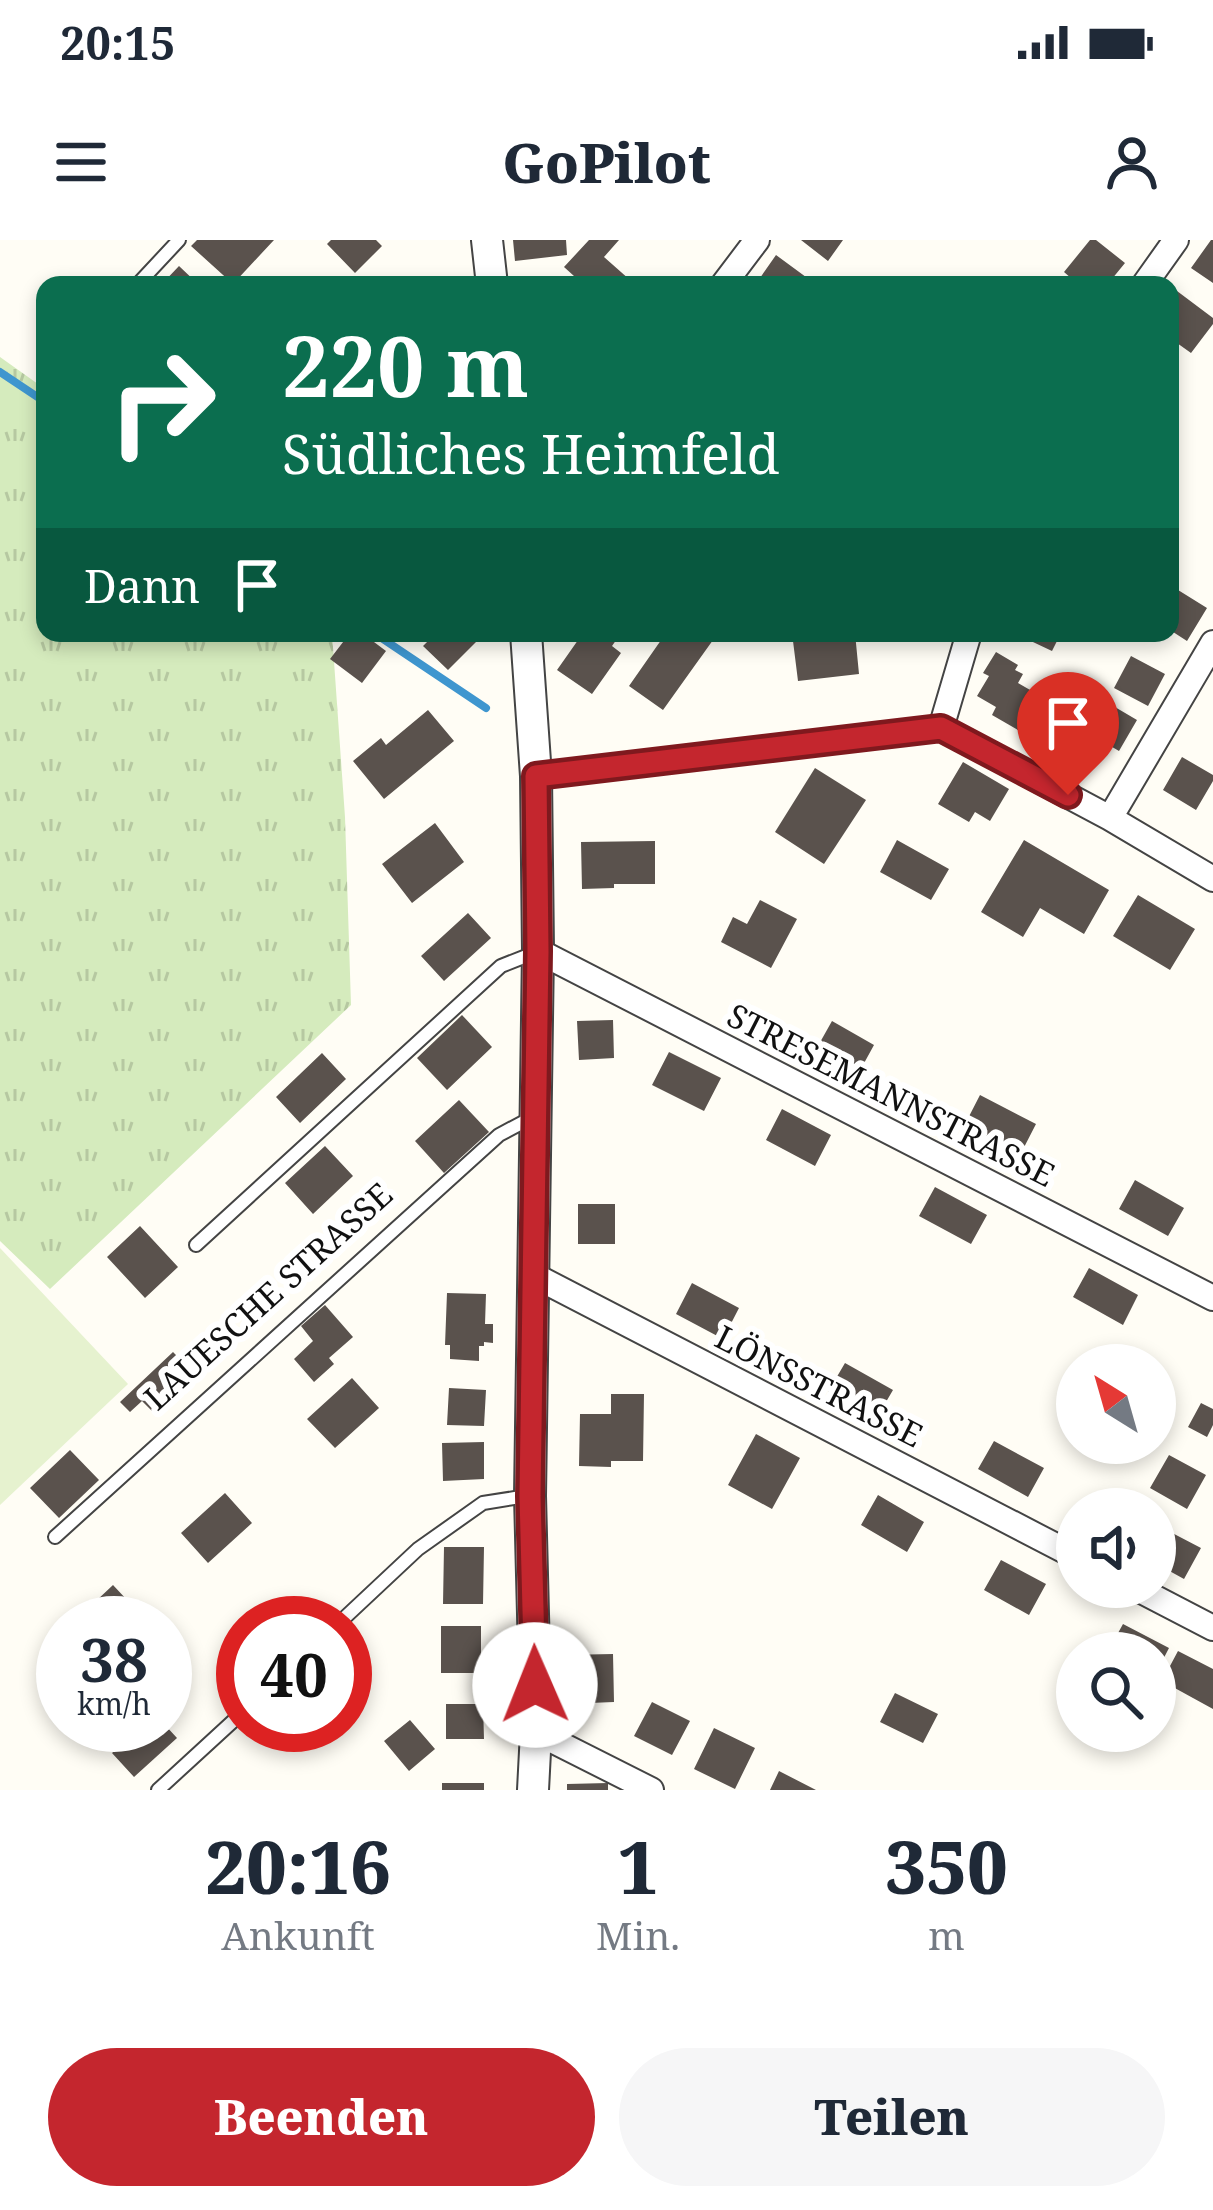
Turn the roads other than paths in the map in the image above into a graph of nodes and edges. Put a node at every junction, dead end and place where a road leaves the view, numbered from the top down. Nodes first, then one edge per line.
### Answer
1 (179, 240) edge
2 (487, 240) edge
3 (757, 240) edge
4 (1176, 240) edge
5 (145, 276) edge
6 (490, 276) edge
7 (730, 276) edge
8 (1150, 276) edge
9 (527, 642) edge
10 (966, 642) edge
11 (1213, 643) edge
12 (941, 728) junction
13 (536, 776) junction
14 (1110, 818) junction
15 (1213, 879) edge
16 (538, 951) junction
17 (534, 1117) junction
18 (196, 1245) dead end
19 (531, 1274) junction
20 (1213, 1298) edge
21 (530, 1496) junction
22 (55, 1537) dead end
23 (1056, 1546) edge
24 (368, 1596) edge
25 (1174, 1608) edge
26 (1213, 1628) edge
27 (536, 1732) junction
28 (216, 1737) edge
29 (158, 1790) edge
30 (533, 1790) edge
31 (651, 1790) edge

1 - 5 lane
2 - 6 street
3 - 7 street
4 - 8 street
9 - 13 street
10 - 12 street
11 - 14 street
12 - 13 street
12 - 14 street
13 - 16 street
14 - 15 street
16 - 17 street
16 - 18 lane
16 - 20 street, STRESEMANNSTRASSE
17 - 19 street
17 - 22 lane, LAUESCHE STRASSE
19 - 21 street
19 - 23 street, LÖNSSTRASSE
21 - 24 lane
21 - 27 street
25 - 26 street
27 - 30 street
27 - 31 street
28 - 29 lane

